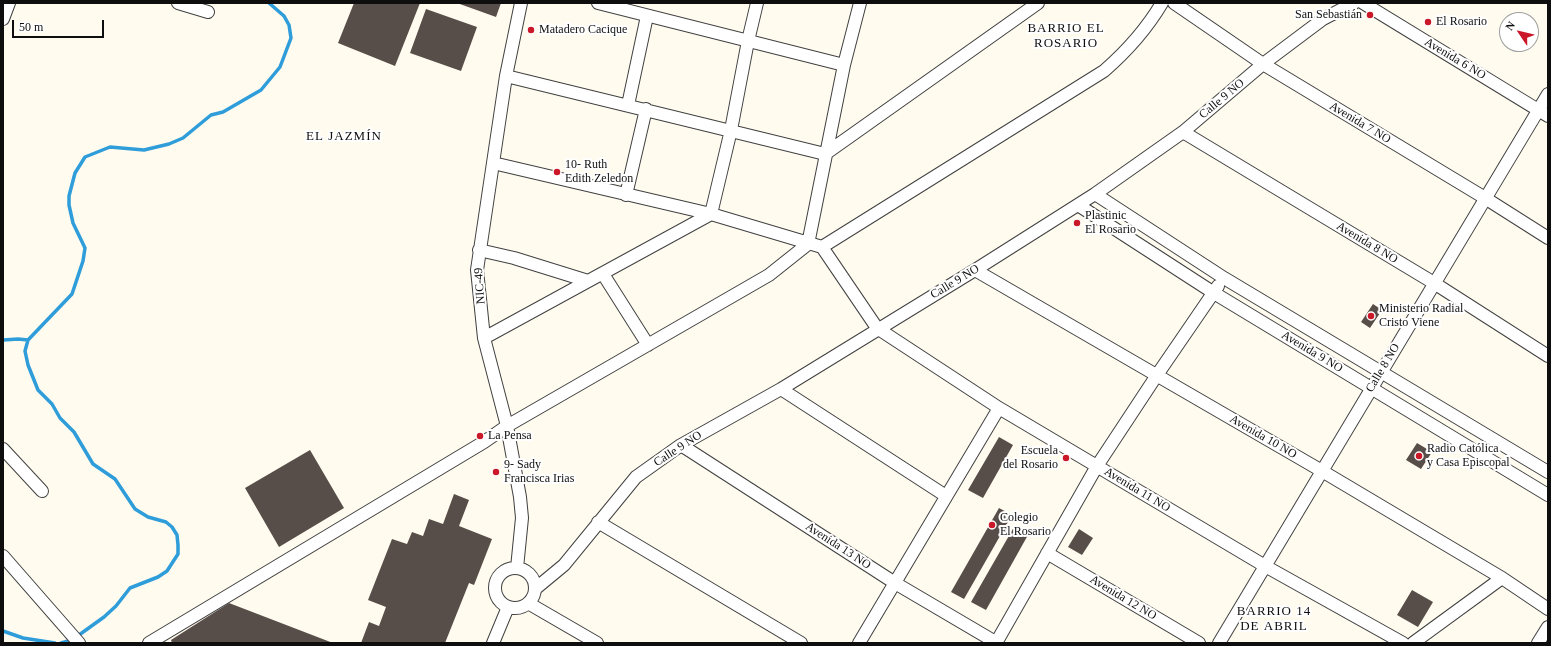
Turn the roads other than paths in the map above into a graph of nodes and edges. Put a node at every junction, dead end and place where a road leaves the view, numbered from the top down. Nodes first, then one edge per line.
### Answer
1 (9, 3) edge
2 (178, 3) edge
3 (521, 3) edge
4 (598, 3) edge
5 (757, 3) edge
6 (860, 3) edge
7 (1038, 3) edge
8 (1162, 3) edge
9 (1174, 3) edge
10 (1354, 3) edge
11 (1363, 3) edge
12 (640, 11) edge
13 (208, 12) dead end
14 (3, 19) edge
15 (748, 41) junction
16 (1263, 64) junction
17 (844, 65) junction
18 (506, 76) junction
19 (1548, 94) edge
20 (628, 105) junction
21 (646, 109) junction
22 (1543, 113) edge
23 (731, 130) junction
24 (1183, 132) junction
25 (825, 154) junction
26 (493, 163) junction
27 (1095, 194) junction
28 (626, 195) junction
29 (1485, 198) junction
30 (1078, 205) junction
31 (711, 214) junction
32 (1548, 238) edge
33 (808, 244) junction
34 (822, 247) junction
35 (479, 250) junction
36 (975, 270) junction
37 (603, 274) junction
38 (1224, 278) junction
39 (588, 282) junction
40 (1434, 283) junction
41 (1214, 292) junction
42 (877, 328) junction
43 (484, 338) junction
44 (648, 345) junction
45 (1548, 356) edge
46 (1381, 372) junction
47 (1157, 375) junction
48 (1371, 388) junction
49 (781, 389) junction
50 (999, 408) junction
51 (507, 426) junction
52 (681, 446) junction
53 (3, 449) edge
54 (1097, 466) junction
55 (1322, 471) junction
56 (1548, 472) edge
57 (42, 491) dead end
58 (1548, 495) edge
59 (946, 496) junction
60 (598, 522) junction
61 (1047, 553) junction
62 (3, 556) edge
63 (1265, 566) junction
64 (517, 568) junction
65 (1502, 578) junction
66 (895, 583) junction
67 (535, 589) junction
68 (528, 603) junction
69 (508, 607) junction
70 (1548, 609) edge
71 (1548, 627) edge
72 (79, 643) edge
73 (149, 643) edge
74 (493, 643) edge
75 (597, 643) edge
76 (801, 643) edge
77 (859, 643) edge
78 (996, 643) edge
79 (1199, 643) edge
80 (1219, 643) edge
81 (1403, 643) edge
82 (1413, 643) edge
83 (1538, 643) edge

1 - 14 street
2 - 13 street
3 - 18 street, NIC-49 / NIC-49
4 - 12 street
5 - 15 street
6 - 17 street
7 - 25 street
8 - 34 street
9 - 16 street, Avenida 7 NO
10 - 16 street, Calle 9 NO
11 - 22 street, Avenida 6 NO
12 - 15 street
12 - 20 street
15 - 17 street
15 - 23 street
16 - 24 street, Calle 9 NO
16 - 29 street, Avenida 7 NO
17 - 25 street
18 - 20 street
18 - 26 street, NIC-49 / NIC-49
19 - 22 street, Calle 8 NO
20 - 21 street
21 - 23 street
21 - 28 street
22 - 29 street, Calle 8 NO
23 - 25 street
23 - 31 street
24 - 27 street, Calle 9 NO
24 - 40 street, Avenida 8 NO
25 - 33 street
26 - 28 street
26 - 35 street, NIC-49 / NIC-49
27 - 30 street, Calle 9 NO
27 - 38 street, Avenida 9 NO
28 - 31 street
29 - 32 street, Avenida 7 NO
29 - 40 street, Calle 8 NO
30 - 36 street, Calle 9 NO
30 - 41 street, Avenida 9 NO
31 - 33 street
31 - 37 street
33 - 34 street
33 - 44 street
34 - 42 street
35 - 39 street
35 - 43 street, NIC-49 / NIC-49
36 - 42 street, Calle 9 NO
36 - 47 street, Avenida 10 NO
37 - 39 street
37 - 44 street
38 - 41 street
38 - 46 street, Avenida 9 NO
39 - 43 street
40 - 45 street, Avenida 8 NO
40 - 46 street, Calle 8 NO
41 - 47 street
41 - 48 street, Avenida 9 NO
42 - 49 street, Calle 9 NO
42 - 50 street, Avenida 11 NO
43 - 51 street, NIC-49 / NIC-49
44 - 51 street
46 - 48 street, Calle 8 NO
46 - 56 street, Avenida 9 NO
47 - 54 street
47 - 55 street, Avenida 10 NO
48 - 55 street, Calle 8 NO
48 - 58 street, Avenida 9 NO
49 - 52 street, Calle 9 NO
49 - 59 street
50 - 54 street, Avenida 11 NO
50 - 59 street
51 - 64 street, NIC-49 / NIC-49
51 - 73 street
52 - 60 street, Calle 9 NO
52 - 66 street, Avenida 13 NO
53 - 57 street
54 - 61 street
54 - 63 street, Avenida 11 NO
55 - 63 street, Calle 8 NO
55 - 65 street, Avenida 10 NO
59 - 66 street
60 - 67 street, Calle 9 NO
60 - 76 street
61 - 78 street
61 - 79 street, Avenida 12 NO
62 - 72 street
63 - 80 street, Calle 8 NO
63 - 81 street, Avenida 11 NO
64 - 67 street
64 - 69 street
65 - 70 street, Avenida 10 NO
65 - 82 street
66 - 77 street
66 - 78 street, Avenida 13 NO
67 - 68 street
68 - 69 street
68 - 75 street
69 - 74 street
71 - 83 street

